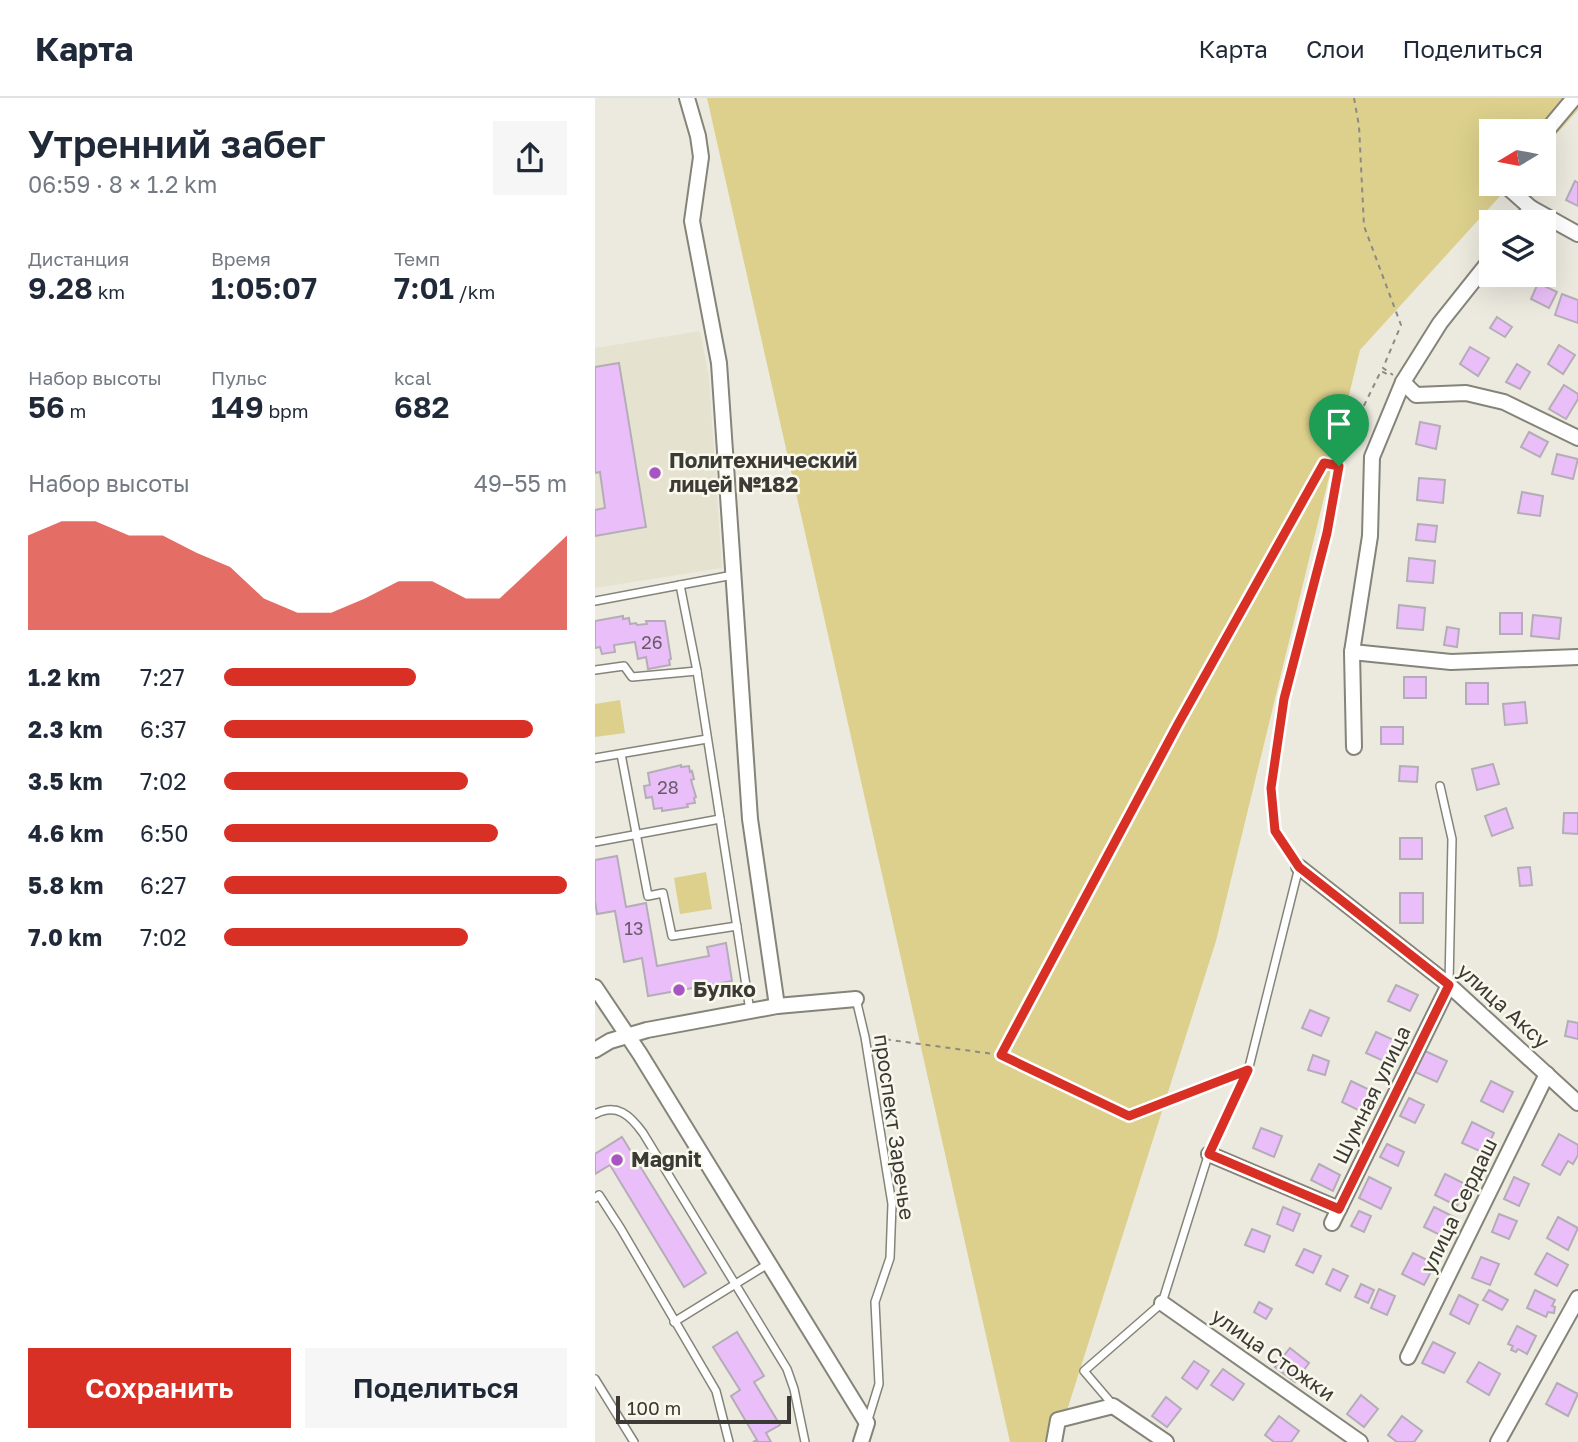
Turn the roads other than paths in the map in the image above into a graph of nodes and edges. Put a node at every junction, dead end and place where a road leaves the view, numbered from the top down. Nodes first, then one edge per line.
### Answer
1 (687, 98) edge
2 (1574, 98) edge
3 (1556, 119) edge
4 (1518, 196) edge
5 (1531, 208) joint
6 (1578, 234) edge
7 (1479, 274) edge
8 (1403, 382) junction
9 (1578, 438) edge
10 (733, 575) junction
11 (680, 584) junction
12 (595, 601) edge
13 (1352, 652) junction
14 (1578, 657) edge
15 (595, 670) edge
16 (697, 671) junction
17 (707, 739) junction
18 (1354, 747) dead end
19 (621, 754) junction
20 (595, 758) edge
21 (1440, 786) dead end
22 (720, 819) junction
23 (637, 834) junction
24 (595, 842) edge
25 (1299, 867) joint
26 (737, 926) junction
27 (1449, 985) junction
28 (595, 986) edge
29 (856, 999) joint
30 (777, 1006) junction
31 (750, 1012) junction
32 (627, 1036) junction
33 (595, 1051) edge
34 (1547, 1074) junction
35 (1578, 1103) edge
36 (595, 1114) edge
37 (1209, 1154) junction
38 (595, 1198) edge
39 (1339, 1209) junction
40 (1332, 1223) dead end
41 (768, 1264) junction
42 (735, 1283) junction
43 (1578, 1298) edge
44 (1162, 1303) junction
45 (674, 1322) junction
46 (1408, 1357) dead end
47 (596, 1381) edge
48 (1113, 1406) junction
49 (867, 1423) junction
50 (634, 1442) edge
51 (729, 1442) edge
52 (806, 1442) edge
53 (861, 1442) edge
54 (1054, 1442) edge
55 (1166, 1442) edge
56 (1360, 1442) edge
57 (1498, 1442) edge

1 - 10 street
2 - 3 street
4 - 5 street
5 - 6 street
7 - 8 street
8 - 9 street
8 - 13 street
10 - 11 lane
10 - 30 street
11 - 12 lane
11 - 16 lane
13 - 14 street
13 - 18 street
15 - 16 lane
16 - 17 lane
17 - 19 lane
17 - 22 lane
19 - 20 lane
19 - 23 lane
21 - 27 lane
22 - 23 lane
22 - 26 lane
23 - 24 lane
23 - 26 lane
25 - 27 street, улица Аксу
25 - 37 lane
26 - 31 lane
27 - 34 street, улица Аксу
27 - 39 street, Шумная улица
28 - 32 street
29 - 30 street
29 - 49 lane, проспект Заречье
30 - 31 street
31 - 32 street
32 - 33 street
32 - 41 street
34 - 35 street, улица Аксу
34 - 46 street, улица Сердаш
36 - 42 lane
37 - 39 street
37 - 44 lane
38 - 45 lane
39 - 40 street, Шумная улица
41 - 42 lane
41 - 49 street
42 - 45 lane
42 - 52 lane
43 - 57 street
44 - 48 lane
44 - 56 street, улица Стожки
45 - 51 lane
47 - 50 lane
48 - 54 street
48 - 55 street
49 - 53 street

